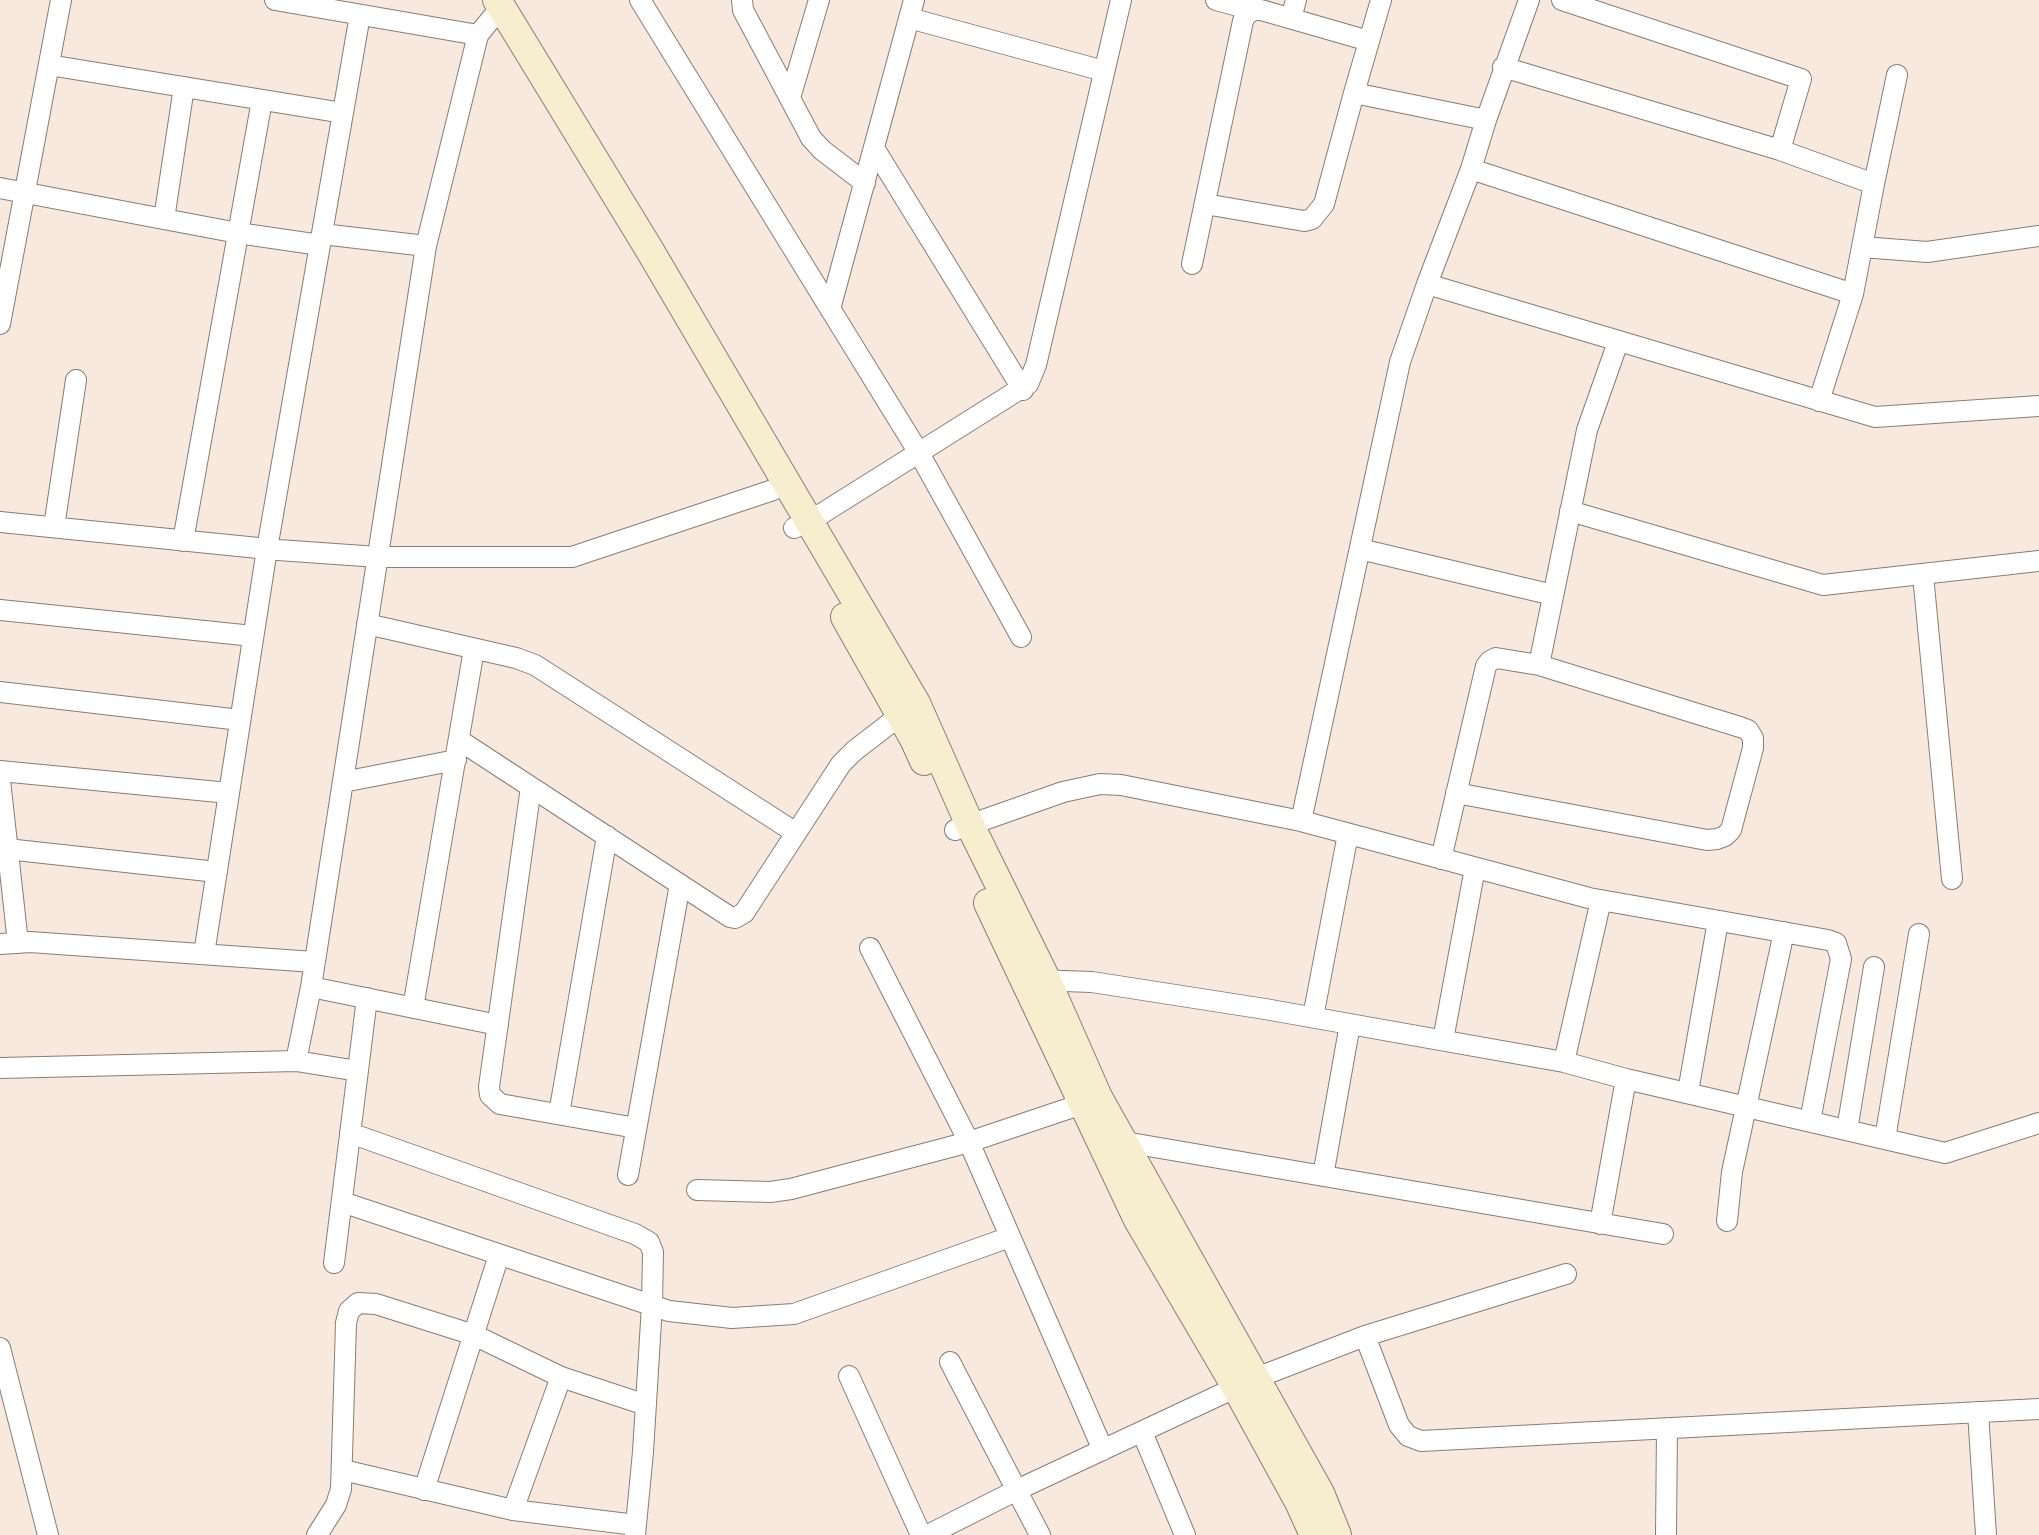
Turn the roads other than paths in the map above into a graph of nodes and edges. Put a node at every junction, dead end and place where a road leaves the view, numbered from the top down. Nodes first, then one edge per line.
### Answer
1 (61, 0) edge
2 (275, 0) edge
3 (742, 0) edge
4 (819, 0) edge
5 (1121, 0) edge
6 (1216, 0) edge
7 (1381, 0) edge
8 (1529, 0) edge
9 (1562, 0) edge
10 (643, 1) edge
11 (912, 9) edge
12 (1294, 9) edge
13 (1252, 10) junction
14 (490, 12) edge
15 (360, 15) junction
16 (1369, 41) junction
17 (49, 66) junction
18 (1503, 67) junction
19 (1104, 71) junction
20 (1897, 75) dead end
21 (184, 87) junction
22 (1354, 93) junction
23 (790, 98) junction
24 (262, 100) junction
25 (343, 113) junction
26 (1486, 120) junction
27 (874, 148) junction
28 (1780, 150) junction
29 (1471, 169) junction
30 (864, 183) junction
31 (1874, 184) junction
32 (0, 188) edge
33 (25, 192) junction
34 (1205, 204) junction
35 (164, 219) junction
36 (238, 233) junction
37 (2039, 236) edge
38 (321, 239) junction
39 (426, 246) junction
40 (1862, 247) junction
41 (1192, 264) dead end
42 (1427, 284) junction
43 (1853, 294) junction
44 (830, 309) junction
45 (0, 324) edge
46 (1618, 342) junction
47 (76, 380) dead end
48 (1023, 390) junction
49 (1819, 401) junction
50 (2039, 406) edge
51 (919, 453) junction
52 (780, 486) junction
53 (1570, 511) junction
54 (0, 522) edge
55 (802, 524) junction
56 (54, 527) junction
57 (184, 541) junction
58 (267, 549) junction
59 (1360, 549) junction
60 (378, 557) junction
61 (2039, 561) edge
62 (1923, 575) junction
63 (1553, 596) junction
64 (0, 610) edge
65 (367, 624) junction
66 (253, 636) junction
67 (1021, 636) dead end
68 (474, 649) junction
69 (1539, 665) junction
70 (0, 692) edge
71 (914, 719) junction
72 (240, 720) junction
73 (459, 740) junction
74 (456, 760) junction
75 (0, 771) edge
76 (0, 780) edge
77 (343, 782) junction
78 (531, 787) junction
79 (229, 793) junction
80 (1456, 793) junction
81 (1301, 821) junction
82 (963, 828) junction
83 (796, 833) junction
84 (1348, 834) junction
85 (606, 836) junction
86 (8, 849) junction
87 (1441, 859) junction
88 (1476, 868) junction
89 (217, 872) junction
90 (1952, 879) dead end
91 (680, 884) junction
92 (1601, 900) junction
93 (1718, 921) junction
94 (1784, 932) junction
95 (1919, 934) dead end
96 (9, 943) edge
97 (870, 948) dead end
98 (204, 954) junction
99 (314, 962) junction
100 (1874, 967) dead end
101 (1035, 980) junction
102 (310, 987) junction
103 (367, 998) junction
104 (413, 1008) junction
105 (1313, 1017) junction
106 (1350, 1024) junction
107 (498, 1025) junction
108 (1443, 1040) junction
109 (296, 1061) junction
110 (1564, 1062) junction
111 (0, 1068) edge
112 (358, 1071) junction
113 (1626, 1079) junction
114 (1688, 1092) junction
115 (1082, 1104) junction
116 (1746, 1106) junction
117 (558, 1114) junction
118 (1810, 1121) junction
119 (2039, 1123) edge
120 (636, 1128) junction
121 (1847, 1130) junction
122 (350, 1133) junction
123 (1111, 1139) junction
124 (1884, 1139) junction
125 (969, 1142) junction
126 (628, 1176) dead end
127 (1323, 1176) junction
128 (697, 1190) dead end
129 (342, 1202) junction
130 (1727, 1221) dead end
131 (1600, 1224) junction
132 (1663, 1234) dead end
133 (1010, 1237) junction
134 (499, 1255) junction
135 (334, 1263) dead end
136 (1566, 1274) dead end
137 (652, 1305) junction
138 (474, 1335) junction
139 (1366, 1336) junction
140 (0, 1348) edge
141 (950, 1362) dead end
142 (560, 1376) junction
143 (849, 1376) dead end
144 (1246, 1383) junction
145 (646, 1405) junction
146 (2039, 1409) edge
147 (1978, 1412) junction
148 (1668, 1428) junction
149 (1142, 1432) junction
150 (1103, 1450) junction
151 (342, 1470) junction
152 (424, 1490) junction
153 (1017, 1490) junction
154 (513, 1510) junction
155 (635, 1530) edge
156 (48, 1535) edge
157 (317, 1535) edge
158 (921, 1535) edge
159 (928, 1535) edge
160 (1040, 1535) edge
161 (1185, 1535) edge
162 (1314, 1535) edge
163 (1337, 1535) edge
164 (1666, 1535) edge
165 (1986, 1535) edge

1 - 17 street
2 - 15 street
3 - 23 street
4 - 23 street
5 - 19 street
6 - 13 street
7 - 16 street
8 - 18 street
9 - 28 street
10 - 44 street
11 - 19 street
11 - 27 street
12 - 13 street
12 - 16 street
13 - 34 street
14 - 15 street
14 - 39 street
14 - 52 street
15 - 25 street
16 - 22 street
17 - 21 street
17 - 33 street
18 - 26 street
18 - 28 street
19 - 48 street
20 - 31 street
21 - 24 street
21 - 35 street
22 - 26 street
22 - 34 street
23 - 30 street
24 - 25 street
24 - 36 street
25 - 38 street
26 - 29 street
27 - 30 street
27 - 48 street
28 - 31 street
29 - 42 street
29 - 43 street
30 - 44 street
31 - 40 street
32 - 33 street
33 - 35 street
33 - 45 street
34 - 41 street
35 - 36 street
36 - 38 street
36 - 57 street
37 - 40 street
38 - 39 street
38 - 58 street
39 - 60 street
40 - 43 street
42 - 46 street
42 - 59 street
43 - 49 street
44 - 51 street
46 - 49 street
46 - 53 street
47 - 56 street
48 - 51 street
49 - 50 street
51 - 55 street
51 - 67 street
52 - 55 street
52 - 60 street
53 - 62 street
53 - 63 street
54 - 56 street
55 - 71 street
56 - 57 street
57 - 58 street
58 - 60 street
58 - 66 street
59 - 63 street
59 - 81 street
60 - 65 street
61 - 62 street
62 - 90 street
63 - 69 street
64 - 66 street
65 - 68 street
65 - 77 street
66 - 72 street
68 - 73 street
68 - 83 street
69 - 80 street
69 - 80 street
70 - 72 street
71 - 82 street
71 - 83 street
72 - 79 street
73 - 74 street
73 - 78 street
74 - 77 street
74 - 104 street
75 - 79 street
76 - 86 street
77 - 99 street
78 - 85 street
78 - 107 street
79 - 89 street
80 - 87 street
81 - 82 street
81 - 84 street
82 - 101 street
83 - 91 street
84 - 87 street
84 - 105 street
85 - 91 street
85 - 117 street
86 - 89 street
86 - 96 street
87 - 88 street
88 - 92 street
88 - 108 street
89 - 98 street
91 - 120 street
92 - 93 street
92 - 110 street
93 - 94 street
93 - 114 street
94 - 116 street
94 - 118 street
95 - 124 street
96 - 98 street
97 - 125 street
98 - 99 street
99 - 102 street
100 - 121 street
101 - 105 street
101 - 115 street
101 - 123 street
102 - 103 street
102 - 109 street
103 - 104 street
103 - 112 street
104 - 107 street
105 - 106 street
106 - 108 street
106 - 127 street
107 - 117 street
108 - 110 street
109 - 111 street
109 - 112 street
110 - 113 street
112 - 122 street
113 - 114 street
113 - 131 street
114 - 116 street
115 - 123 street
115 - 125 street
116 - 118 street
116 - 130 street
117 - 120 street
118 - 121 street
119 - 124 street
120 - 126 street
121 - 124 street
122 - 129 street
122 - 137 street
123 - 127 street
123 - 144 street
125 - 128 street
125 - 133 street
127 - 131 street
129 - 134 street
129 - 135 street
131 - 132 street
133 - 137 street
133 - 150 street
134 - 137 street
134 - 138 street
136 - 139 street
137 - 145 street
138 - 142 street
138 - 151 street
138 - 152 street
139 - 144 street
139 - 148 street
140 - 156 street
141 - 153 street
142 - 145 street
142 - 154 street
143 - 158 street
144 - 149 street
144 - 162 street
144 - 163 street
145 - 155 street
146 - 147 street
147 - 148 street
147 - 165 street
148 - 164 street
149 - 150 street
149 - 161 street
150 - 153 street
151 - 152 street
151 - 157 street
152 - 154 street
153 - 159 street
153 - 160 street
154 - 155 street

